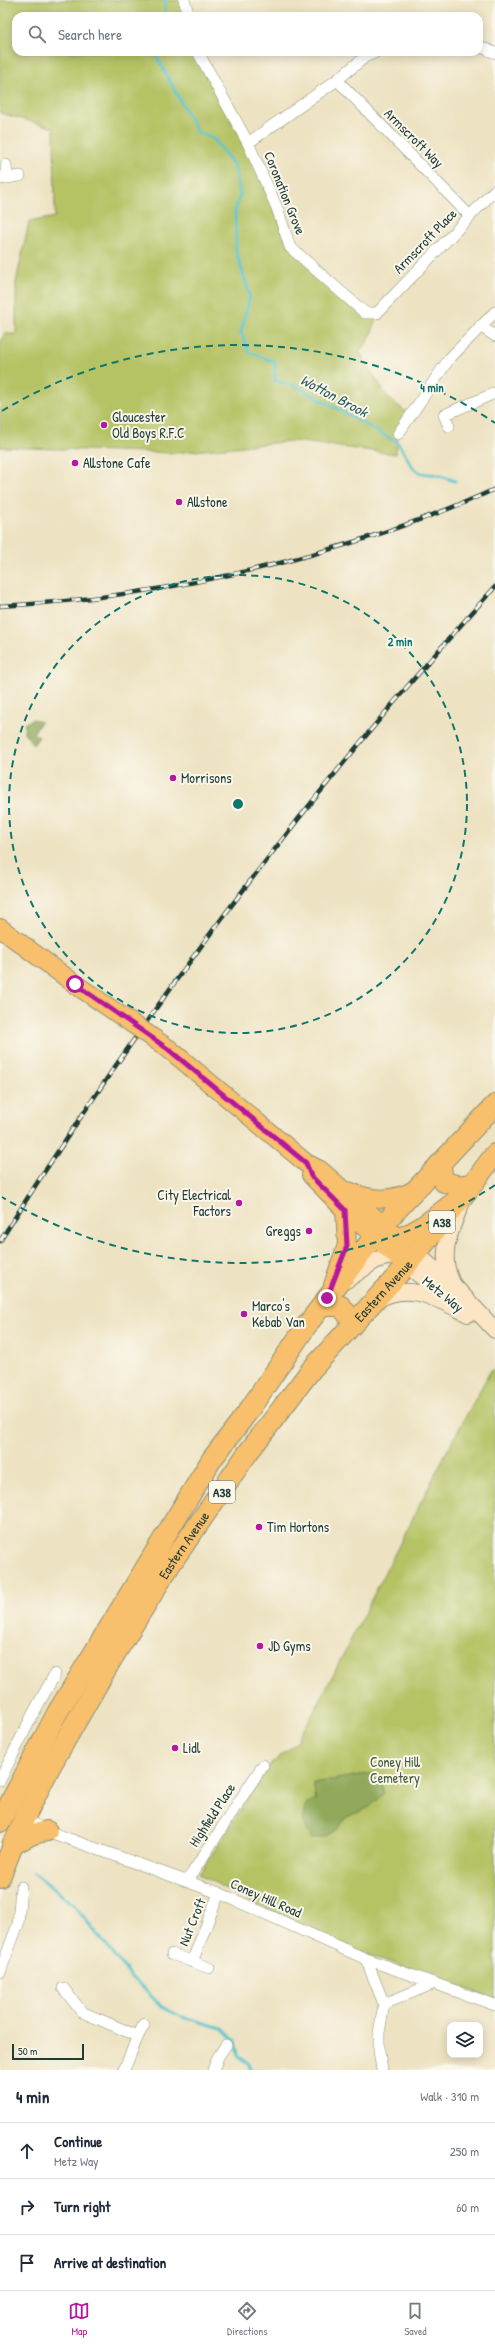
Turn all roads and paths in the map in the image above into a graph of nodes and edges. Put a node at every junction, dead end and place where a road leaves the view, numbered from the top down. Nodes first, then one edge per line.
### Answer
1 (184, 0) edge
2 (187, 12) edge
3 (483, 48) edge
4 (495, 53) edge
5 (200, 56) edge
6 (367, 56) edge
7 (337, 80) junction
8 (248, 143) junction
9 (6, 165) dead end
10 (20, 176) dead end
11 (4, 178) edge
12 (495, 190) edge
13 (470, 216) junction
14 (495, 312) edge
15 (377, 313) joint
16 (480, 326) junction
17 (495, 336) edge
18 (495, 393) edge
19 (449, 426) dead end
20 (398, 434) dead end
21 (0, 921) edge
22 (0, 928) edge
23 (35, 953) junction
24 (495, 1105) edge
25 (495, 1154) edge
26 (306, 1163) junction
27 (440, 1164) junction
28 (471, 1187) junction
29 (342, 1189) junction
30 (416, 1189) junction
31 (345, 1210) junction
32 (396, 1245) junction
33 (453, 1285) junction
34 (325, 1302) junction
35 (369, 1304) junction
36 (476, 1316) junction
37 (353, 1322) junction
38 (495, 1330) edge
39 (55, 1674) dead end
40 (263, 1765) dead end
41 (0, 1780) edge
42 (3, 1816) edge
43 (24, 1819) junction
44 (47, 1831) junction
45 (12, 1845) junction
46 (0, 1877) edge
47 (186, 1881) junction
48 (21, 1887) dead end
49 (219, 1893) junction
50 (172, 1954) dead end
51 (366, 1959) junction
52 (192, 1962) junction
53 (209, 1968) dead end
54 (0, 1972) edge
55 (435, 1983) junction
56 (63, 1988) dead end
57 (384, 2004) junction
58 (495, 2004) edge
59 (144, 2024) dead end
60 (137, 2038) junction
61 (226, 2045) dead end
62 (124, 2070) edge
63 (213, 2070) edge
64 (382, 2070) edge

1 - 2 street
3 - 4 street
5 - 8 street, Coronation Grove
6 - 7 street
7 - 8 street
7 - 13 street, Armscroft Way
8 - 15 street, Coronation Grove
9 - 11 street
10 - 11 street
12 - 13 street, Armscroft Place
13 - 15 street, Armscroft Place
14 - 16 street
16 - 17 street
16 - 20 street
18 - 19 street
21 - 23 main road, Metz Way
22 - 23 main road, Metz Way
23 - 26 main road, Metz Way, bridge
24 - 27 highway, Eastern Avenue / A38
25 - 28 highway, Eastern Avenue / A38
26 - 29 main road, Metz Way
26 - 31 main road, Metz Way
27 - 28 highway
27 - 30 highway, Eastern Avenue / A38
28 - 32 highway, Eastern Avenue / A38
28 - 33 street
29 - 30 main road
29 - 32 main road, Metz Way
30 - 32 highway, Eastern Avenue / A38
31 - 32 main road, Metz Way
31 - 34 main road
32 - 33 street, Metz Way
32 - 34 highway, Eastern Avenue / A38
32 - 35 highway, Eastern Avenue / A38
32 - 36 street, Metz Way
33 - 36 street, Metz Way
34 - 37 highway
34 - 42 highway, Eastern Avenue / A38
35 - 36 street
35 - 37 highway, Eastern Avenue / A38
36 - 38 street, Metz Way
37 - 43 highway, Eastern Avenue / A38
39 - 41 street
40 - 47 street, Highfield Place
42 - 43 highway
43 - 44 street, Coney Hill Road
43 - 45 highway, Eastern Avenue / A38
44 - 45 highway
44 - 47 street, Coney Hill Road
45 - 46 highway, Eastern Avenue / A38
47 - 49 street, Coney Hill Road
48 - 54 street
49 - 51 street, Coney Hill Road
49 - 52 street, Nut Croft
50 - 52 street, Nut Croft
51 - 55 street, Coney Hill Road
51 - 57 street
52 - 53 street, Nut Croft
55 - 57 street
55 - 58 street, Coney Hill Road
56 - 60 street
57 - 64 street
59 - 60 street
60 - 62 street
61 - 63 street

